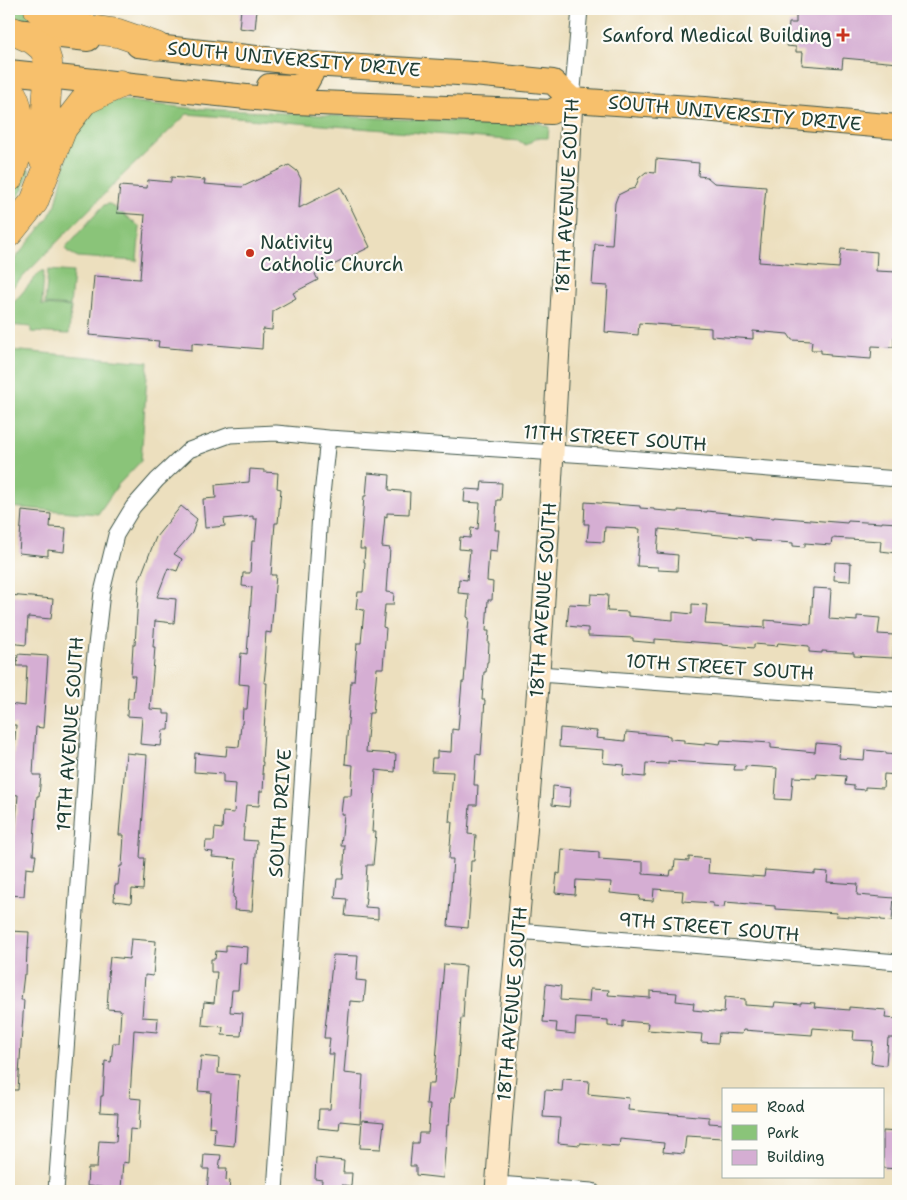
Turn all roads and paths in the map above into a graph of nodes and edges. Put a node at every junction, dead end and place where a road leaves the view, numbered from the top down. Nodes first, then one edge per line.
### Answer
1 (38, 9) edge
2 (580, 9) edge
3 (11, 31) edge
4 (156, 46) junction
5 (312, 64) junction
6 (9, 72) edge
7 (48, 77) junction
8 (120, 84) junction
9 (9, 90) edge
10 (572, 100) junction
11 (898, 127) edge
12 (9, 178) edge
13 (43, 178) junction
14 (9, 233) edge
15 (328, 438) junction
16 (553, 453) junction
17 (898, 479) edge
18 (539, 674) junction
19 (898, 700) edge
20 (517, 931) junction
21 (898, 962) edge
22 (497, 1187) edge
23 (56, 1191) edge
24 (275, 1191) edge
25 (592, 1191) edge

1 - 4 highway
2 - 10 street, 18TH AVENUE SOUTH
3 - 4 main road, SOUTH UNIVERSITY DRIVE
3 - 7 highway
4 - 5 main road, SOUTH UNIVERSITY DRIVE
5 - 8 main road
5 - 10 main road, SOUTH UNIVERSITY DRIVE
6 - 7 main road, SOUTH UNIVERSITY DRIVE
7 - 8 main road, SOUTH UNIVERSITY DRIVE
7 - 13 highway
8 - 10 main road, SOUTH UNIVERSITY DRIVE
8 - 13 highway
9 - 12 highway
10 - 11 main road, SOUTH UNIVERSITY DRIVE
10 - 16 street, 18TH AVENUE SOUTH
13 - 14 highway
15 - 16 street, 11TH STREET SOUTH
15 - 23 street, 19TH AVENUE SOUTH
15 - 24 street, SOUTH DRIVE
16 - 17 street, 11TH STREET SOUTH
16 - 18 street, 18TH AVENUE SOUTH
18 - 19 street, 10TH STREET SOUTH
18 - 20 street, 18TH AVENUE SOUTH
20 - 21 street, 9TH STREET SOUTH
20 - 22 street, 18TH AVENUE SOUTH
22 - 25 street

